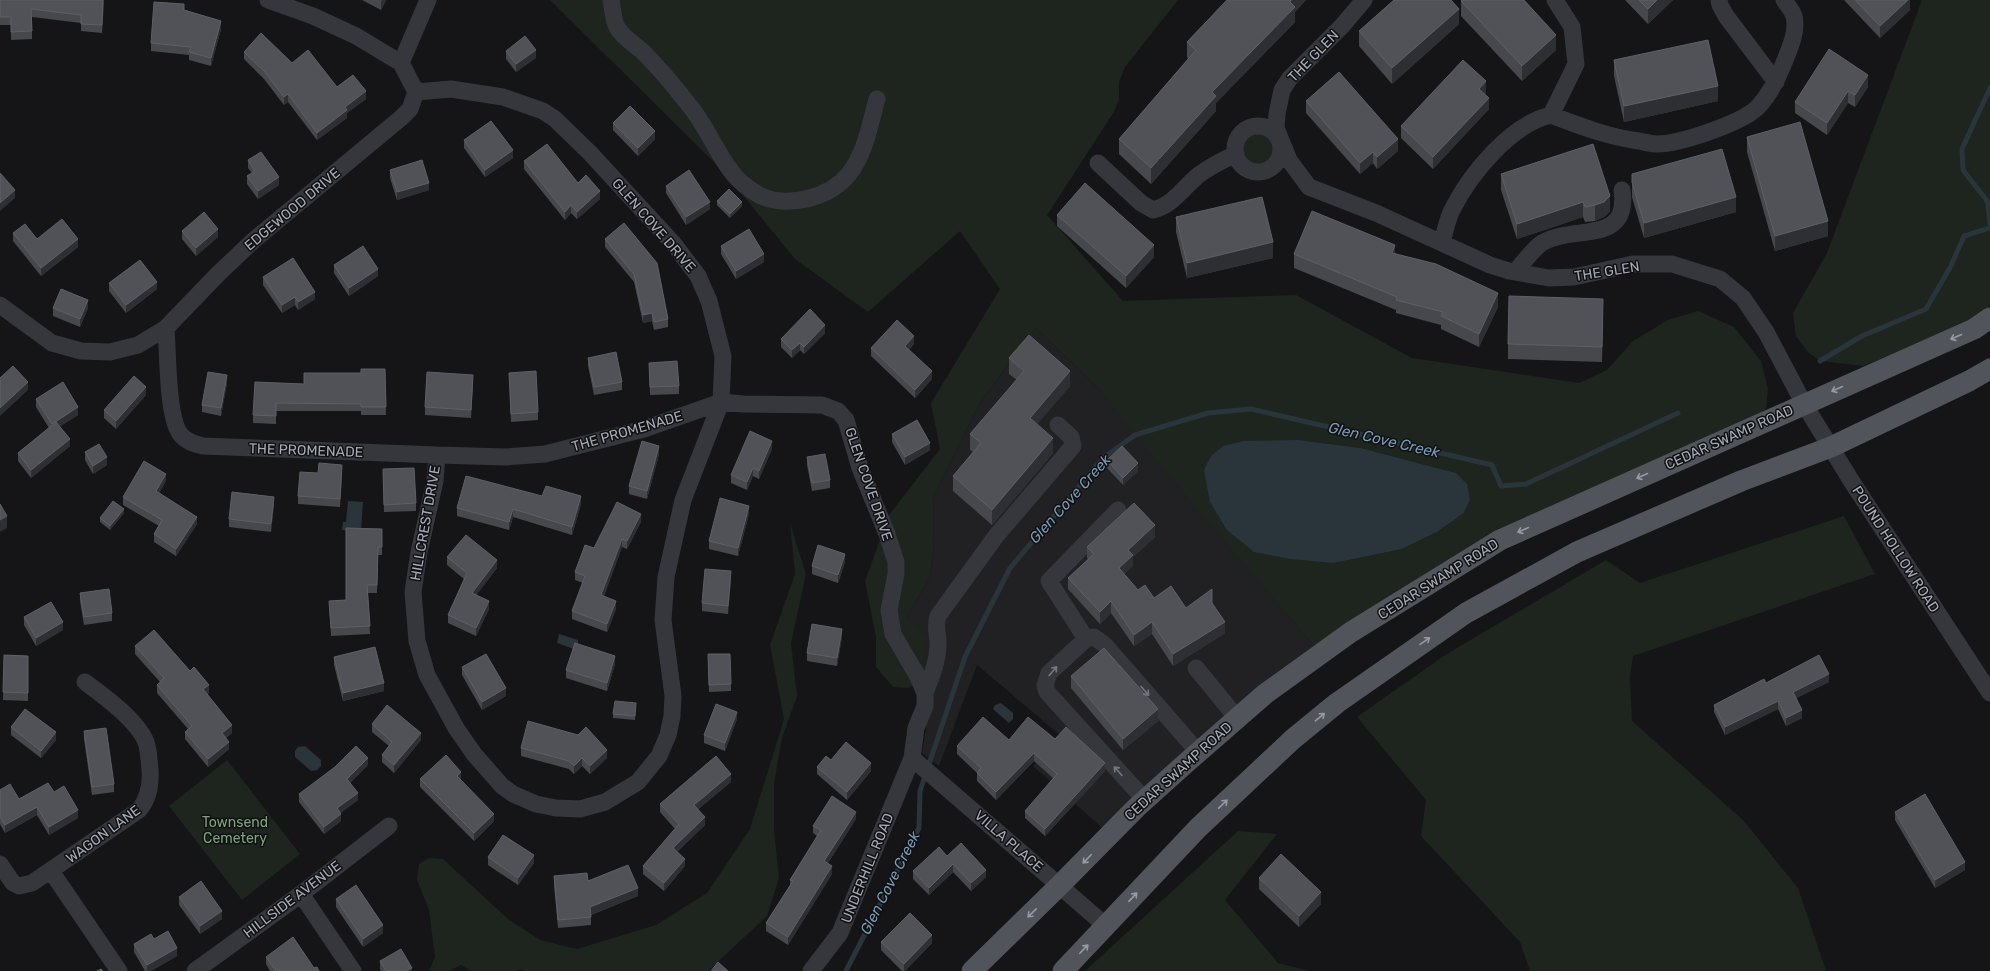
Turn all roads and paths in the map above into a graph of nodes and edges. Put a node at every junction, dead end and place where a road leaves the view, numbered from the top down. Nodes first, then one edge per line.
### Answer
1 (268, 0) edge
2 (428, 0) edge
3 (611, 0) edge
4 (1364, 0) edge
5 (1555, 0) edge
6 (1719, 0) edge
7 (1784, 0) edge
8 (400, 63) junction
9 (1776, 82) junction
10 (416, 92) junction
11 (877, 99) dead end
12 (1551, 116) junction
13 (1281, 142) junction
14 (1236, 154) junction
15 (1098, 163) dead end
16 (1622, 190) dead end
17 (1442, 242) junction
18 (1515, 272) junction
19 (0, 305) edge
20 (1990, 318) edge
21 (166, 328) junction
22 (1990, 369) edge
23 (721, 402) junction
24 (1804, 404) junction
25 (1058, 425) dead end
26 (1831, 447) junction
27 (437, 455) junction
28 (1118, 510) dead end
29 (1086, 639) junction
30 (1196, 668) dead end
31 (85, 682) dead end
32 (924, 693) junction
33 (1990, 693) edge
34 (1237, 718) junction
35 (1198, 752) junction
36 (915, 760) junction
37 (1145, 800) junction
38 (389, 826) dead end
39 (0, 864) edge
40 (51, 871) junction
41 (1060, 886) junction
42 (301, 894) junction
43 (1106, 926) junction
44 (119, 971) edge
45 (195, 971) edge
46 (353, 971) edge
47 (811, 971) edge
48 (972, 971) edge
49 (1063, 971) edge

1 - 8 street
2 - 8 street
3 - 11 street
4 - 13 street, THE GLEN
5 - 12 street
6 - 9 street
7 - 9 street
8 - 10 street
9 - 12 street
10 - 21 street, EDGEWOOD DRIVE
10 - 23 street, GLEN COVE DRIVE
12 - 17 street
13 - 14 street, THE GLEN
13 - 14 street, THE GLEN
13 - 17 street, THE GLEN
14 - 15 street
16 - 18 street
17 - 18 street, THE GLEN
18 - 24 street, THE GLEN
19 - 21 street
20 -> 24 main road, CEDAR SWAMP ROAD
21 - 27 street, THE PROMENADE
22 - 26 main road
23 - 27 street, THE PROMENADE
23 - 27 street, HILLCREST DRIVE
23 - 32 street, GLEN COVE DRIVE
24 - 26 street, POUND HOLLOW ROAD
24 -> 34 main road, CEDAR SWAMP ROAD
25 - 32 street
26 - 33 street, POUND HOLLOW ROAD
43 -> 26 main road
28 - 29 street
29 -> 35 street
37 -> 29 street
30 - 34 street
31 - 40 street, WAGON LANE
32 - 36 street, GLEN COVE DRIVE
34 - 35 main road, CEDAR SWAMP ROAD
35 - 37 main road, CEDAR SWAMP ROAD
36 - 41 street, VILLA PLACE
36 - 47 street, UNDERHILL ROAD
37 -> 41 main road, CEDAR SWAMP ROAD
38 - 42 street, HILLSIDE AVENUE
39 - 40 street, WAGON LANE
40 - 44 street
41 - 43 street, VILLA PLACE
41 -> 48 main road, CEDAR SWAMP ROAD
42 - 45 street, HILLSIDE AVENUE
42 - 46 street
49 -> 43 main road

